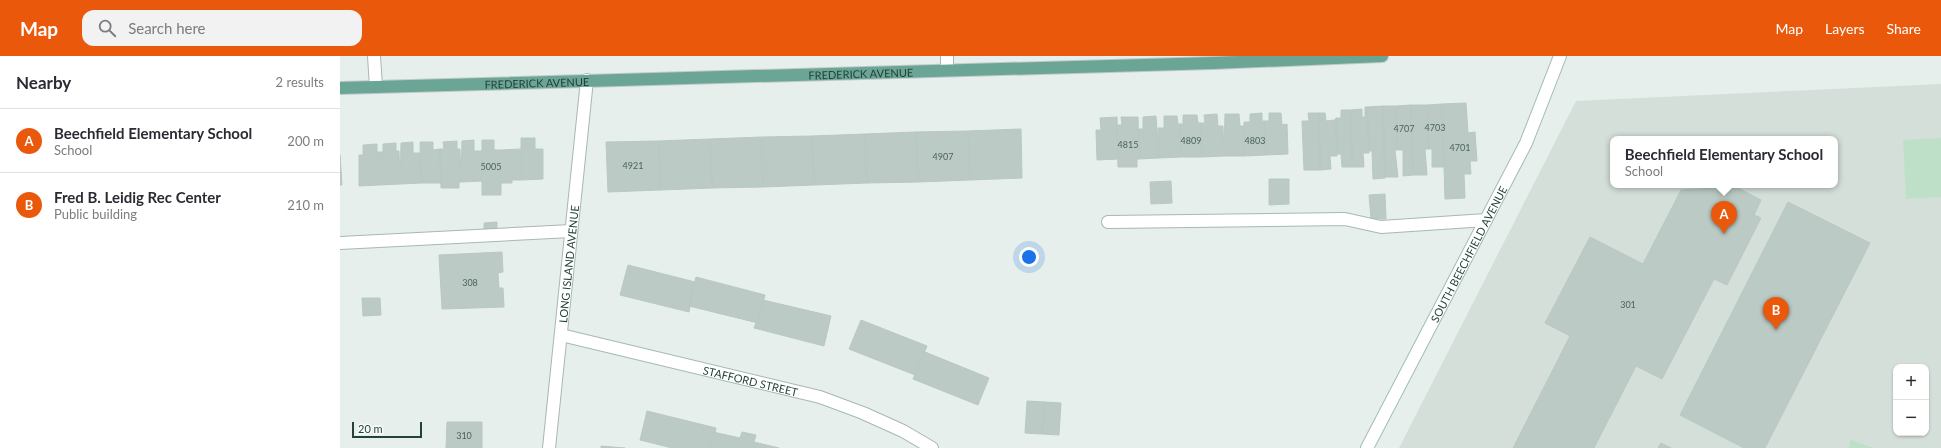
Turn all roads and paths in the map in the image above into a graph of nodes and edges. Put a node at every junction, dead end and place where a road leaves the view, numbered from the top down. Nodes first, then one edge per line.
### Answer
1 (374, 56) edge
2 (947, 56) edge
3 (1382, 56) edge
4 (1560, 56) edge
5 (1213, 59) edge
6 (947, 70) junction
7 (587, 80) junction
8 (376, 87) junction
9 (340, 88) edge
10 (1486, 220) junction
11 (1108, 222) dead end
12 (572, 231) junction
13 (340, 243) edge
14 (561, 335) junction
15 (549, 448) edge
16 (932, 448) edge
17 (1367, 448) edge

1 - 8 street
2 - 6 street
3 - 5 main road, FREDERICK AVENUE
4 - 10 street, SOUTH BEECHFIELD AVENUE
5 - 6 main road, FREDERICK AVENUE
6 - 7 main road, FREDERICK AVENUE
7 - 8 main road, FREDERICK AVENUE
7 - 12 street, LONG ISLAND AVENUE
8 - 9 main road, FREDERICK AVENUE
10 - 11 street
10 - 17 street, SOUTH BEECHFIELD AVENUE
12 - 13 street
12 - 14 street, LONG ISLAND AVENUE
14 - 15 street, LONG ISLAND AVENUE
14 - 16 street, STAFFORD STREET

